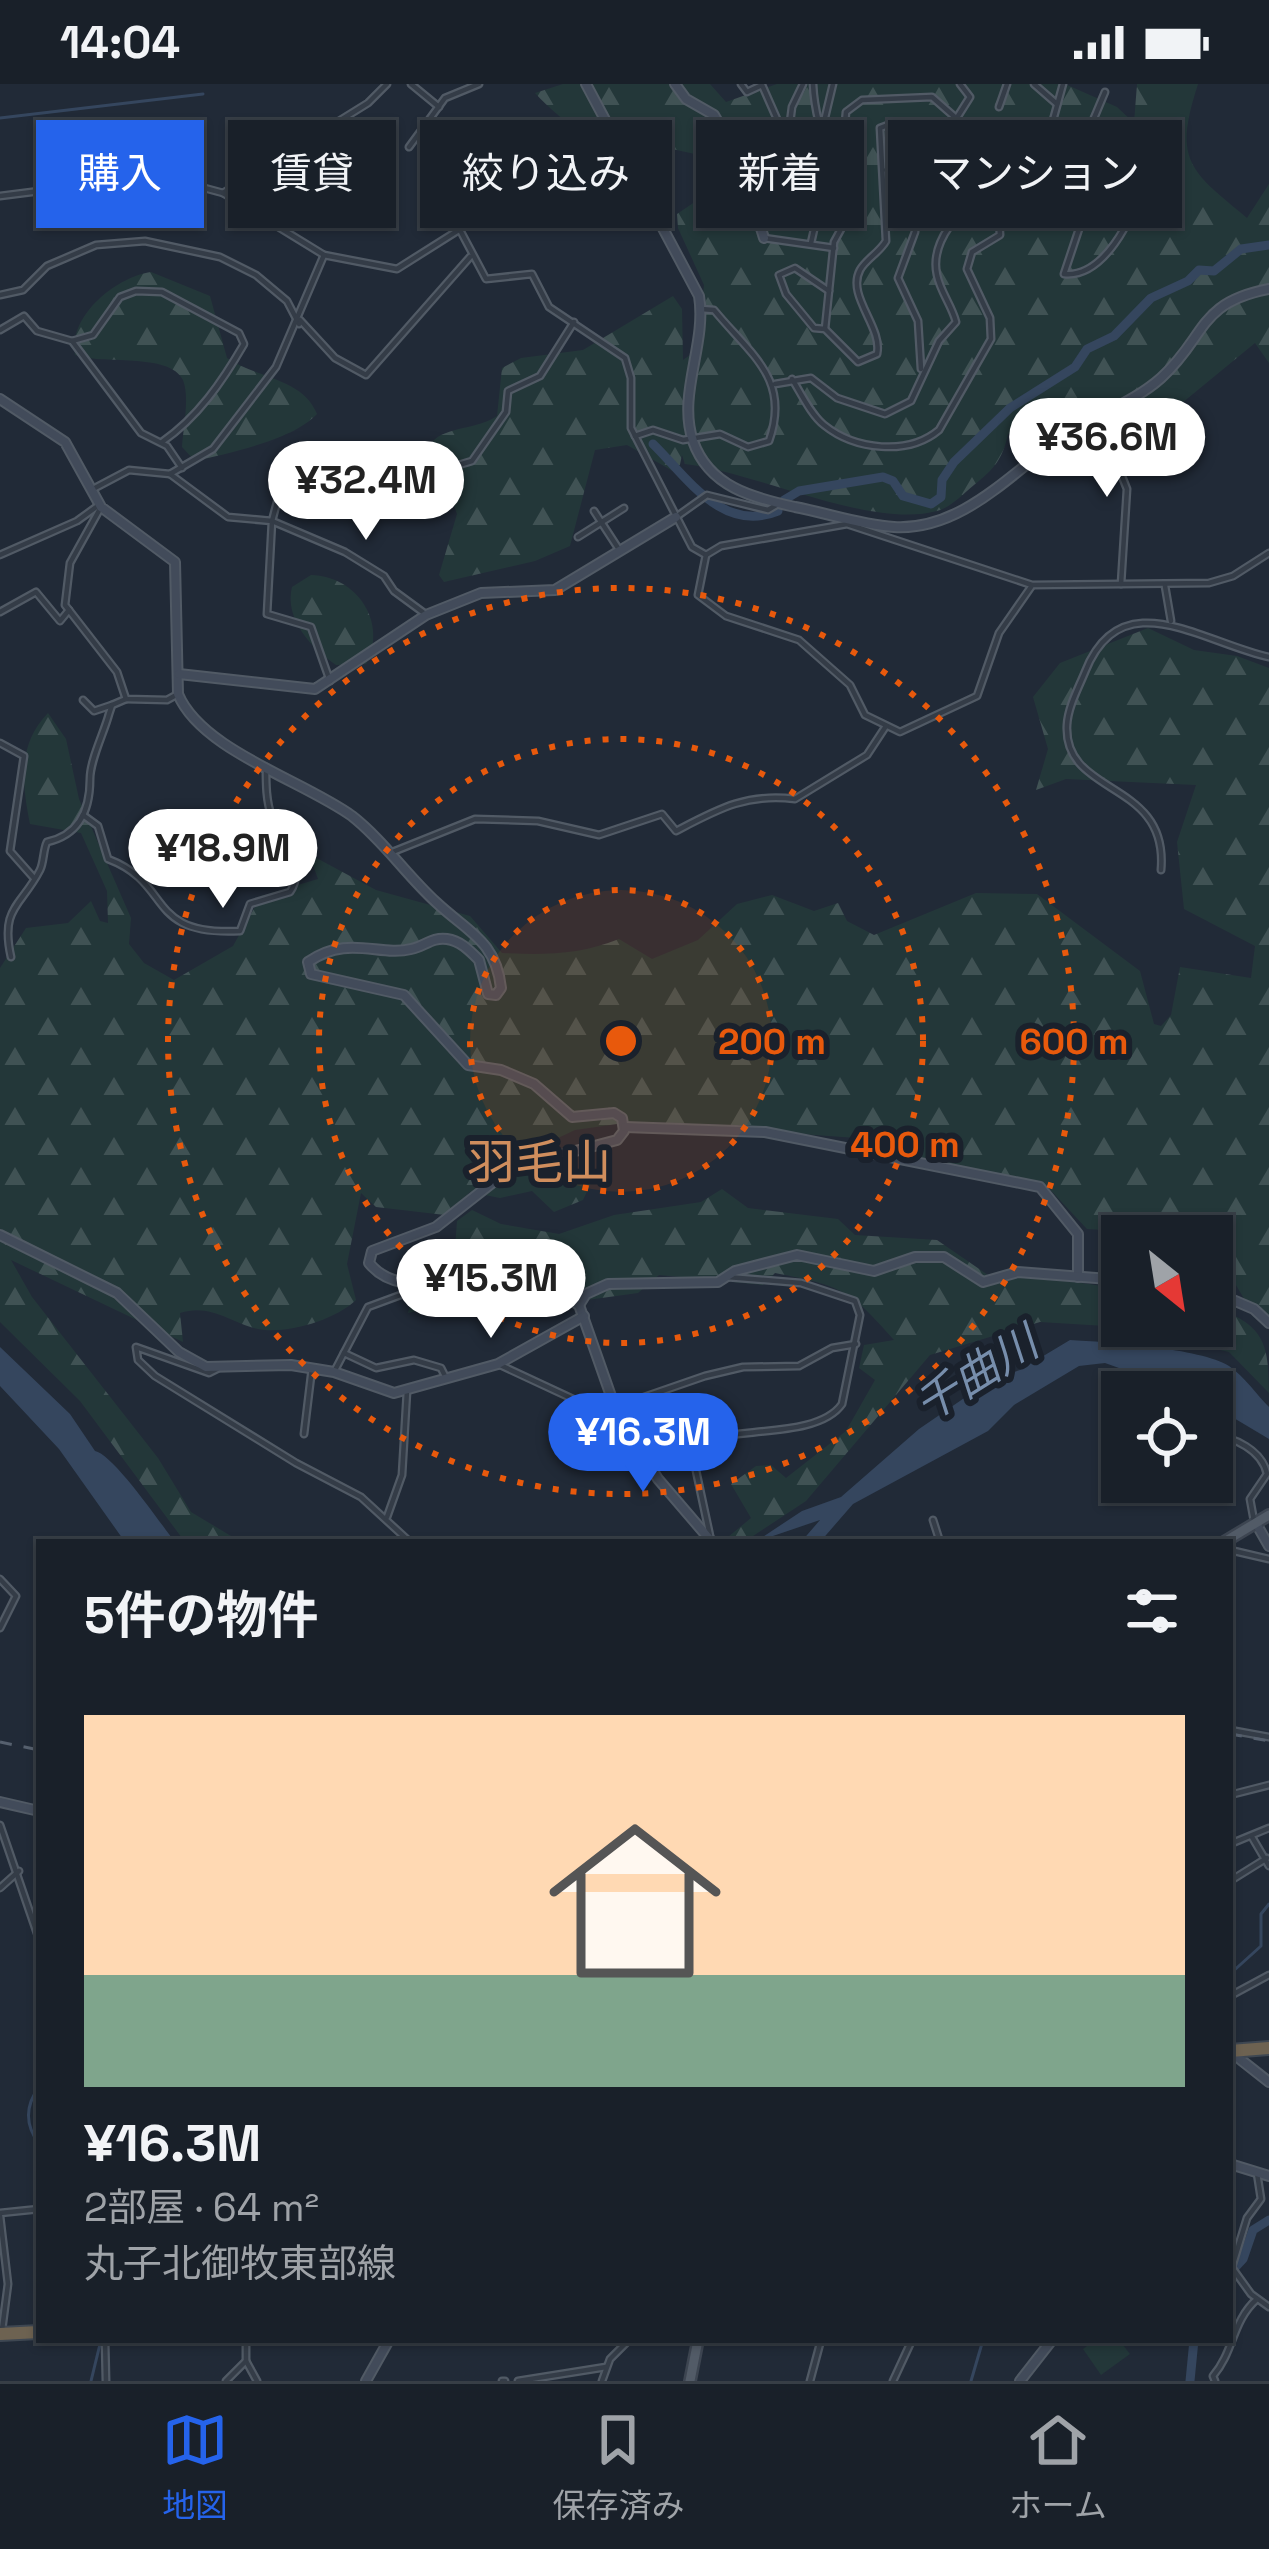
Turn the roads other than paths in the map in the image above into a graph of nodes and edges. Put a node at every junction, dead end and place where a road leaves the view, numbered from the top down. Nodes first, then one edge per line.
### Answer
1 (387, 84) edge
2 (411, 84) edge
3 (479, 84) edge
4 (586, 84) edge
5 (675, 84) edge
6 (741, 84) edge
7 (762, 84) edge
8 (803, 84) edge
9 (812, 84) edge
10 (833, 84) edge
11 (960, 84) edge
12 (1007, 84) edge
13 (1034, 84) edge
14 (1063, 84) edge
15 (1105, 92) dead end
16 (1057, 104) junction
17 (439, 107) junction
18 (999, 107) dead end
19 (958, 116) junction
20 (606, 120) edge
21 (779, 120) edge
22 (790, 120) edge
23 (819, 120) edge
24 (824, 120) edge
25 (845, 120) edge
26 (962, 120) edge
27 (1052, 120) edge
28 (1093, 120) edge
29 (888, 125) edge
30 (409, 147) dead end
31 (888, 168) edge
32 (883, 172) junction
33 (223, 193) junction
34 (0, 196) edge
35 (463, 228) edge
36 (666, 228) edge
37 (814, 228) edge
38 (843, 228) edge
39 (914, 228) edge
40 (949, 228) edge
41 (1002, 228) edge
42 (1079, 228) edge
43 (1120, 228) edge
44 (460, 230) junction
45 (764, 238) joint
46 (811, 243) junction
47 (834, 248) junction
48 (324, 254) junction
49 (471, 256) junction
50 (1269, 289) edge
51 (829, 291) junction
52 (0, 295) edge
53 (701, 309) junction
54 (299, 322) junction
55 (574, 322) junction
56 (825, 329) junction
57 (0, 331) edge
58 (71, 340) junction
59 (921, 374) junction
60 (792, 379) junction
61 (775, 384) junction
62 (0, 399) edge
63 (1098, 416) junction
64 (634, 436) junction
65 (693, 440) junction
66 (162, 442) junction
67 (182, 467) junction
68 (170, 474) junction
69 (93, 490) junction
70 (778, 503) junction
71 (100, 506) junction
72 (625, 508) dead end
73 (594, 511) dead end
74 (676, 517) junction
75 (272, 521) junction
76 (602, 522) junction
77 (920, 525) junction
78 (578, 537) dead end
79 (920, 545) junction
80 (620, 551) junction
81 (1269, 553) edge
82 (0, 555) edge
83 (706, 555) junction
84 (1121, 584) junction
85 (1032, 585) junction
86 (1165, 585) junction
87 (69, 610) junction
88 (0, 612) edge
89 (426, 615) junction
90 (1171, 621) junction
91 (1269, 657) edge
92 (179, 674) junction
93 (330, 681) junction
94 (178, 694) junction
95 (126, 699) junction
96 (83, 700) dead end
97 (112, 705) junction
98 (886, 726) junction
99 (0, 743) edge
100 (266, 767) junction
101 (83, 814) junction
102 (390, 853) junction
103 (1161, 870) dead end
104 (33, 878) junction
105 (11, 957) dead end
106 (625, 1126) junction
107 (0, 1235) edge
108 (727, 1277) junction
109 (1078, 1277) junction
110 (1101, 1279) edge
111 (425, 1286) junction
112 (1233, 1300) edge
113 (579, 1305) junction
114 (584, 1316) junction
115 (1269, 1323) edge
116 (856, 1343) junction
117 (344, 1353) junction
118 (498, 1364) junction
119 (218, 1368) junction
120 (312, 1368) junction
121 (334, 1372) junction
122 (448, 1380) junction
123 (407, 1391) junction
124 (616, 1413) junction
125 (304, 1434) dead end
126 (1233, 1440) edge
127 (685, 1447) junction
128 (1269, 1515) edge
129 (387, 1517) junction
130 (933, 1520) dead end
131 (1257, 1526) junction
132 (407, 1539) edge
133 (709, 1539) edge
134 (711, 1539) edge
135 (939, 1539) edge
136 (1230, 1539) edge
137 (1269, 1546) edge
138 (1233, 1551) edge
139 (1269, 1558) edge
140 (0, 1579) edge
141 (0, 1628) edge
142 (1233, 1731) edge
143 (1269, 1737) edge
144 (1269, 1785) edge
145 (1233, 1794) edge
146 (0, 1802) edge
147 (36, 1809) edge
148 (0, 1825) edge
149 (1269, 1828) edge
150 (1252, 1838) junction
151 (1233, 1843) edge
152 (1268, 1862) edge
153 (19, 1871) junction
154 (1233, 1880) edge
155 (0, 1887) edge
156 (36, 1933) edge
157 (1269, 1975) edge
158 (1233, 1994) edge
159 (1269, 2048) edge
160 (1233, 2051) edge
161 (1233, 2053) edge
162 (1269, 2082) edge
163 (1233, 2165) edge
164 (1255, 2170) junction
165 (1269, 2176) edge
166 (36, 2209) edge
167 (0, 2214) edge
168 (1233, 2268) edge
169 (1257, 2300) junction
170 (1269, 2307) edge
171 (36, 2332) edge
172 (0, 2333) edge
173 (1233, 2333) edge
174 (105, 2343) edge
175 (246, 2343) edge
176 (387, 2343) edge
177 (624, 2343) edge
178 (697, 2343) edge
179 (819, 2343) edge
180 (911, 2343) edge
181 (1050, 2343) edge
182 (1230, 2343) edge
183 (246, 2361) junction
184 (606, 2367) junction
185 (106, 2381) edge
186 (226, 2381) edge
187 (257, 2381) edge
188 (366, 2381) edge
189 (518, 2381) edge
190 (602, 2381) edge
191 (690, 2381) edge
192 (810, 2381) edge
193 (893, 2381) edge
194 (1020, 2381) edge
195 (1216, 2381) edge

1 - 33 street
2 - 17 street
3 - 17 street
4 - 20 main road
5 - 45 main road
6 - 7 street
7 - 21 street
8 - 22 street
9 - 23 street
10 - 24 street
11 - 19 street
12 - 18 street
13 - 16 street
14 - 16 street
15 - 28 street
16 - 27 street
17 - 30 street
19 - 25 street
19 - 26 street
29 - 32 street
31 - 32 street
32 - 56 street
33 - 34 street
33 - 48 street
35 - 44 street
36 - 53 main road
37 - 46 street
38 - 47 street
39 - 59 street
40 - 59 street
41 - 60 street
42 - 43 street
44 - 48 street
44 - 49 street
45 - 46 street
46 - 47 street
47 - 51 street
48 - 54 street
49 - 54 street
49 - 55 street
50 - 63 main road
51 - 56 street
51 - 56 street
52 - 54 street
53 - 61 street
53 - 65 main road
54 - 67 street
55 - 64 street
55 - 75 street
57 - 58 street
58 - 66 street
58 - 66 street
59 - 60 street
60 - 61 street
61 - 65 street
62 - 69 main road
63 - 77 main road
63 - 84 street
64 - 65 street
64 - 74 street
65 - 70 main road
66 - 67 street
67 - 68 street
68 - 69 street
68 - 75 street
69 - 71 main road
70 - 74 street
70 - 77 main road
71 - 82 street
71 - 87 street
71 - 92 main road
72 - 76 street
73 - 76 street
74 - 80 main road
74 - 83 street
75 - 89 street
75 - 93 street
76 - 78 street
76 - 80 street
77 - 79 street
79 - 83 street
79 - 85 street
80 - 89 main road
81 - 86 street
83 - 98 street
84 - 85 street
84 - 86 street
85 - 98 street
86 - 90 street
87 - 88 street
87 - 95 street
89 - 93 main road
90 - 91 street
90 - 103 street
92 - 93 main road
92 - 94 main road
94 - 95 street
94 - 100 main road
95 - 97 street
96 - 97 street
97 - 101 street
98 - 102 street
99 - 104 street
100 - 101 street
100 - 102 main road
101 - 104 street
102 - 106 main road
104 - 105 street
106 - 109 main road
106 - 111 main road
107 - 119 main road
108 - 109 main road
108 - 113 main road
108 - 116 street
109 - 110 main road
111 - 113 main road
111 - 117 street
112 - 115 main road
113 - 114 main road
114 - 118 main road
114 - 124 main road
116 - 124 street
116 - 127 street
117 - 121 street
117 - 122 street
118 - 122 main road
118 - 124 street
119 - 120 main road
119 - 129 street
120 - 121 main road
120 - 125 street
121 - 123 main road
122 - 123 main road
123 - 129 street
124 - 127 street
124 - 133 main road
126 - 131 street
127 - 134 street
128 - 131 main road
129 - 132 street
130 - 135 street
131 - 136 main road
131 - 137 main road
138 - 139 street
140 - 141 street
142 - 143 street
144 - 145 street
146 - 147 main road
148 - 153 street
149 - 150 street
150 - 151 street
150 - 152 street
152 - 154 street
153 - 155 street
153 - 156 street
157 - 158 street
159 - 160 highway
161 - 162 main road
163 - 164 main road
164 - 165 main road
164 - 168 street
166 - 167 street
167 - 172 street
168 - 169 street
169 - 170 street
169 - 173 street
171 - 172 highway
174 - 185 street
175 - 183 street
176 - 188 main road
177 - 184 street
178 - 191 main road
179 - 192 street
180 - 193 street
181 - 194 main road
182 - 195 street
183 - 186 street
183 - 187 street
184 - 189 street
184 - 190 street

